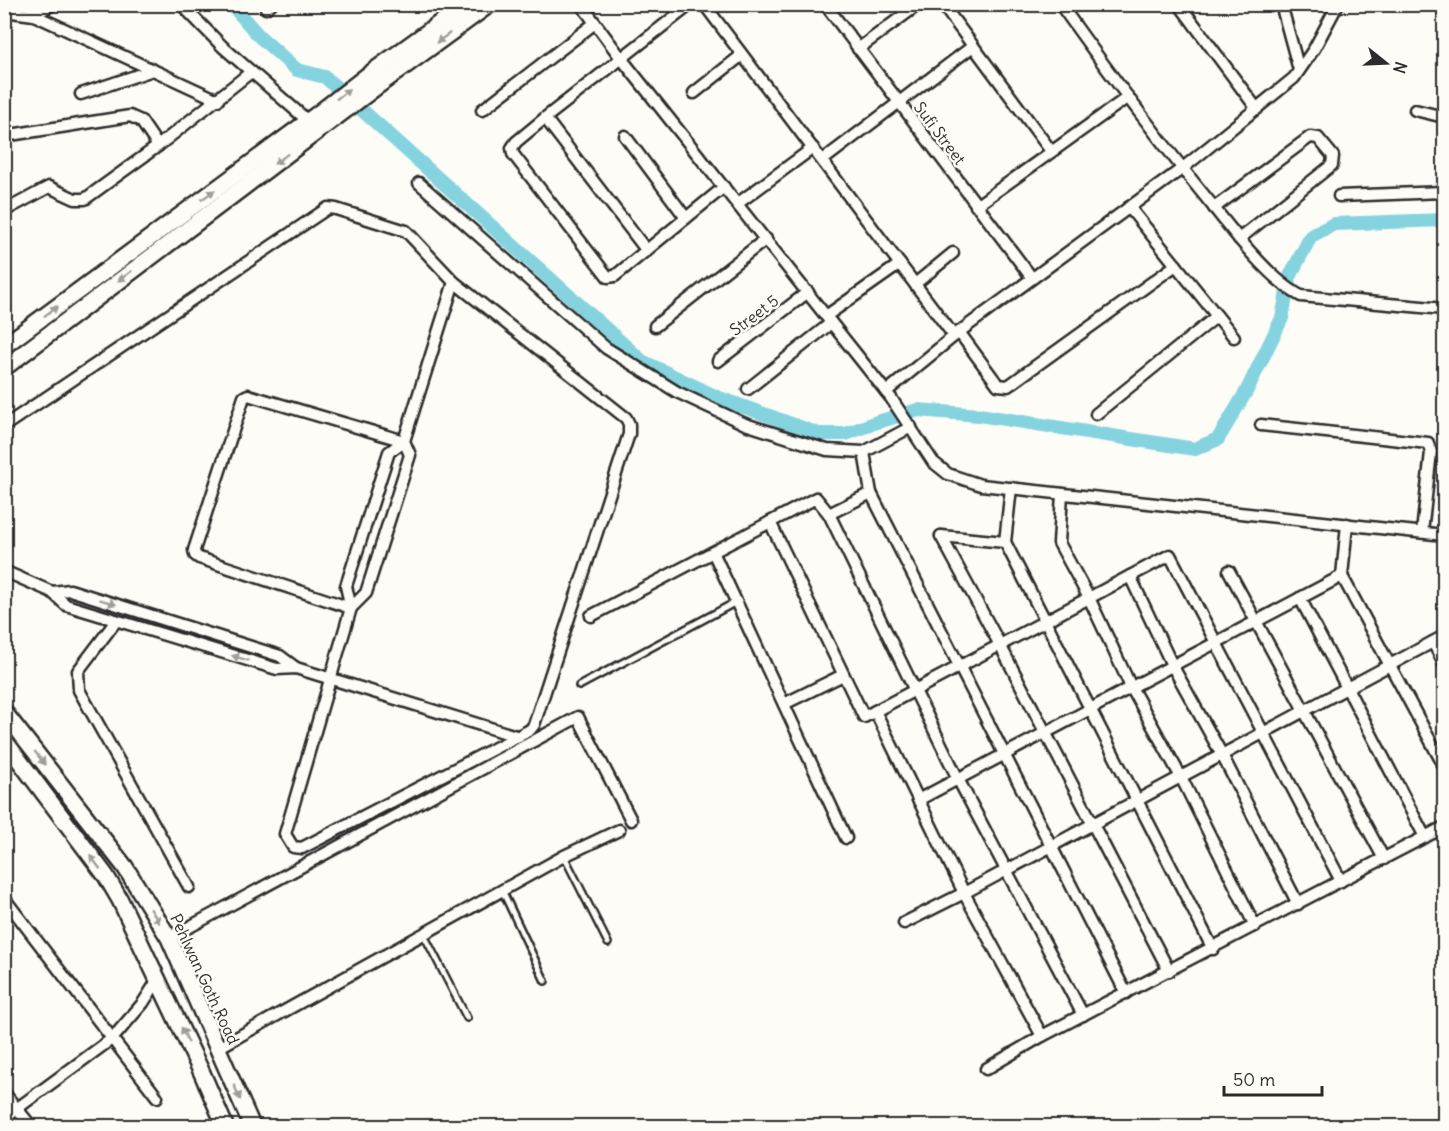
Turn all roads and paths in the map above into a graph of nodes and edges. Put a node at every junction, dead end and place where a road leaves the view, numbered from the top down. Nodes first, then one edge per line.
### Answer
1 (53, 4) edge
2 (181, 4) edge
3 (490, 4) edge
4 (581, 4) edge
5 (691, 4) edge
6 (704, 4) edge
7 (825, 4) edge
8 (920, 4) edge
9 (942, 4) edge
10 (1179, 4) edge
11 (1281, 4) edge
12 (1338, 4) edge
13 (464, 5) edge
14 (1061, 5) edge
15 (32, 10) edge
16 (4, 11) edge
17 (595, 23) junction
18 (973, 46) junction
19 (858, 49) junction
20 (742, 55) junction
21 (621, 58) junction
22 (153, 70) junction
23 (1299, 70) junction
24 (251, 72) junction
25 (372, 81) junction
26 (694, 93) dead end
27 (81, 94) dead end
28 (1128, 97) junction
29 (218, 100) junction
30 (898, 102) junction
31 (1257, 109) junction
32 (482, 110) dead end
33 (1415, 111) dead end
34 (1444, 117) edge
35 (545, 118) junction
36 (318, 119) junction
37 (4, 136) edge
38 (625, 136) dead end
39 (158, 146) junction
40 (813, 148) junction
41 (1051, 151) junction
42 (823, 160) junction
43 (1183, 168) junction
44 (419, 183) dead end
45 (724, 187) junction
46 (1444, 192) edge
47 (1339, 196) dead end
48 (737, 204) junction
49 (976, 206) junction
50 (1129, 207) junction
51 (1214, 208) junction
52 (4, 211) edge
53 (686, 218) junction
54 (766, 239) junction
55 (1239, 239) junction
56 (647, 251) junction
57 (954, 252) dead end
58 (900, 264) junction
59 (1176, 266) junction
60 (1032, 278) junction
61 (454, 282) junction
62 (915, 284) junction
63 (808, 292) junction
64 (1444, 309) edge
65 (1217, 316) junction
66 (829, 319) junction
67 (655, 326) dead end
68 (957, 334) junction
69 (1234, 338) dead end
70 (4, 346) edge
71 (718, 361) dead end
72 (4, 368) edge
73 (748, 389) dead end
74 (889, 395) junction
75 (1096, 414) dead end
76 (910, 424) junction
77 (1260, 425) dead end
78 (4, 426) edge
79 (404, 441) junction
80 (864, 452) junction
81 (1011, 489) junction
82 (872, 493) junction
83 (1062, 494) junction
84 (829, 514) junction
85 (368, 518) junction
86 (770, 522) junction
87 (1347, 524) junction
88 (388, 525) junction
89 (1422, 532) junction
90 (1444, 535) edge
91 (1005, 542) junction
92 (713, 552) junction
93 (4, 571) edge
94 (1228, 571) dead end
95 (1130, 576) junction
96 (1342, 576) junction
97 (52, 592) junction
98 (1089, 598) junction
99 (1300, 598) junction
100 (736, 602) junction
101 (351, 608) junction
102 (591, 616) dead end
103 (116, 621) junction
104 (1046, 621) junction
105 (1256, 621) junction
106 (1444, 636) edge
107 (1216, 642) junction
108 (1433, 642) junction
109 (1000, 645) junction
110 (1444, 664) edge
111 (1390, 665) junction
112 (960, 666) junction
113 (1172, 666) junction
114 (296, 668) junction
115 (843, 675) junction
116 (330, 678) junction
117 (579, 686) dead end
118 (1131, 687) junction
119 (1347, 688) junction
120 (915, 689) junction
121 (784, 704) junction
122 (1090, 708) junction
123 (875, 711) junction
124 (1304, 711) junction
125 (4, 712) edge
126 (1045, 732) junction
127 (1263, 733) junction
128 (516, 736) junction
129 (4, 741) edge
130 (1004, 754) junction
131 (1222, 755) junction
132 (1444, 766) edge
133 (1181, 777) junction
134 (958, 778) junction
135 (918, 800) junction
136 (1137, 800) junction
137 (632, 820) dead end
138 (1093, 824) junction
139 (1444, 827) edge
140 (619, 830) dead end
141 (1425, 837) junction
142 (846, 838) dead end
143 (1051, 846) junction
144 (564, 856) junction
145 (1384, 859) junction
146 (1006, 871) junction
147 (1341, 881) junction
148 (189, 887) dead end
149 (502, 890) junction
150 (964, 893) junction
151 (4, 898) edge
152 (1298, 904) junction
153 (904, 923) dead end
154 (1255, 926) junction
155 (424, 935) junction
156 (169, 938) junction
157 (608, 943) dead end
158 (1213, 949) junction
159 (1169, 971) junction
160 (159, 978) junction
161 (545, 981) dead end
162 (1126, 993) junction
163 (1083, 1015) junction
164 (467, 1018) dead end
165 (1042, 1036) junction
166 (112, 1038) junction
167 (221, 1054) junction
168 (986, 1069) dead end
169 (202, 1073) junction
170 (4, 1093) edge
171 (157, 1096) dead end
172 (17, 1109) junction
173 (4, 1118) edge
174 (31, 1126) edge
175 (225, 1126) edge
176 (252, 1126) edge

1 - 15 street
2 - 24 street
3 -> 25 street
4 - 17 street
5 - 21 street
6 - 20 street
7 - 19 street, Sufi Street
8 - 19 street
9 - 18 street
10 - 31 street
11 - 23 street
12 - 23 street
13 - 25 street
14 - 28 street
15 - 16 street
15 - 22 street
17 - 21 street
17 - 32 street
18 - 30 street
18 - 41 street
19 - 30 street, Sufi Street
20 - 26 street
20 - 40 street
21 - 35 street
21 - 45 street
22 - 27 street
22 - 29 street
23 - 31 street
24 - 29 street
24 - 36 street
25 - 36 street
28 - 41 street
28 - 43 street
29 - 39 street
30 - 42 street
30 - 49 street, Sufi Street
31 - 43 street
33 - 34 street
35 - 56 street
35 - 56 street
70 -> 36 street
36 -> 72 street
37 - 39 street
38 - 53 street
39 - 52 street
40 - 42 street
40 - 48 street
41 - 49 street
42 - 58 street
43 - 50 street
43 - 51 street
44 - 80 street
45 - 48 street
45 - 53 street
46 - 47 street
48 - 54 street
49 - 60 street, Sufi Street
50 - 59 street
50 - 60 street
51 - 55 street
51 - 55 street
53 - 56 street
54 - 63 street
54 - 67 street
55 - 64 street
57 - 62 street
58 - 62 street
58 - 66 street
59 - 65 street
59 - 68 street
60 - 68 street
61 - 78 street
61 - 79 street
61 - 128 street
62 - 68 street
63 - 66 street
63 - 71 street, Street 5
65 - 69 street
65 - 75 street
66 - 73 street
66 - 74 street
68 - 74 street
74 - 76 street
76 - 80 street
76 - 81 street
77 - 89 street
79 - 85 street
79 - 88 street
79 - 101 street
80 - 82 street
81 - 83 street
81 - 91 street
82 - 84 street
82 - 112 street
83 - 87 street
83 - 98 street
84 - 86 street
84 - 120 street
85 - 88 street
85 - 101 street
86 - 92 street
86 - 115 street
87 - 89 street
87 - 96 street
88 - 101 street
89 - 90 street
91 - 104 street
91 - 109 street
92 - 100 street
92 - 102 street
93 - 97 street
94 - 105 street
95 - 98 street
95 - 107 street
95 - 113 street
96 - 99 street
96 - 111 street
97 - 103 street
97 -> 114 street
98 - 104 street
98 - 118 street
99 - 105 street
99 - 119 street
100 - 117 lane
100 - 121 street
101 - 116 street
114 -> 103 street
103 - 148 street
104 - 109 street
104 - 122 street
105 - 107 street
105 - 124 street
106 - 108 street
107 - 113 street
107 - 127 street
108 - 110 street
108 - 111 street
109 - 112 street
109 - 126 street
111 - 119 street
111 - 132 street
112 - 120 street
112 - 130 street
113 - 118 street
113 - 131 street
114 - 116 street
115 - 121 street
115 - 123 street
116 - 128 street
116 - 128 street
118 - 122 street
118 - 133 street
119 - 124 street
119 - 141 street
120 - 123 street
120 - 134 street
121 - 142 street
122 - 126 street
122 - 136 street
123 - 135 street
124 - 127 street
124 - 145 street
125 -> 156 street, Pehlwan Goth Road
126 - 130 street
126 - 138 street
127 - 131 street
127 - 147 street
160 -> 129 street
130 - 134 street
130 - 143 street
131 - 133 street
131 - 152 street
133 - 136 street
133 - 154 street
134 - 135 street
134 - 146 street
135 - 150 street
136 - 138 street
136 - 158 street
137 - 156 street
138 - 143 street
138 - 159 street
139 - 141 street
140 - 144 street
141 - 145 street
143 - 146 street
143 - 162 street
144 - 149 street
144 - 157 lane
145 - 147 street
146 - 150 street
146 - 163 street
147 - 152 street
149 - 155 street
149 - 161 lane
150 - 153 street
150 - 165 street
151 - 166 street
152 - 154 street
154 - 158 street
155 - 164 lane
155 - 167 street
156 - 167 street, Pehlwan Goth Road
158 - 159 street
159 - 162 street
160 - 166 street
169 -> 160 street
162 - 163 street
163 - 165 street
165 - 168 street
166 - 171 street
166 - 172 street
167 - 169 street
167 -> 176 street, Pehlwan Goth Road
169 - 175 street
170 - 172 street
172 - 173 street
172 - 174 street

